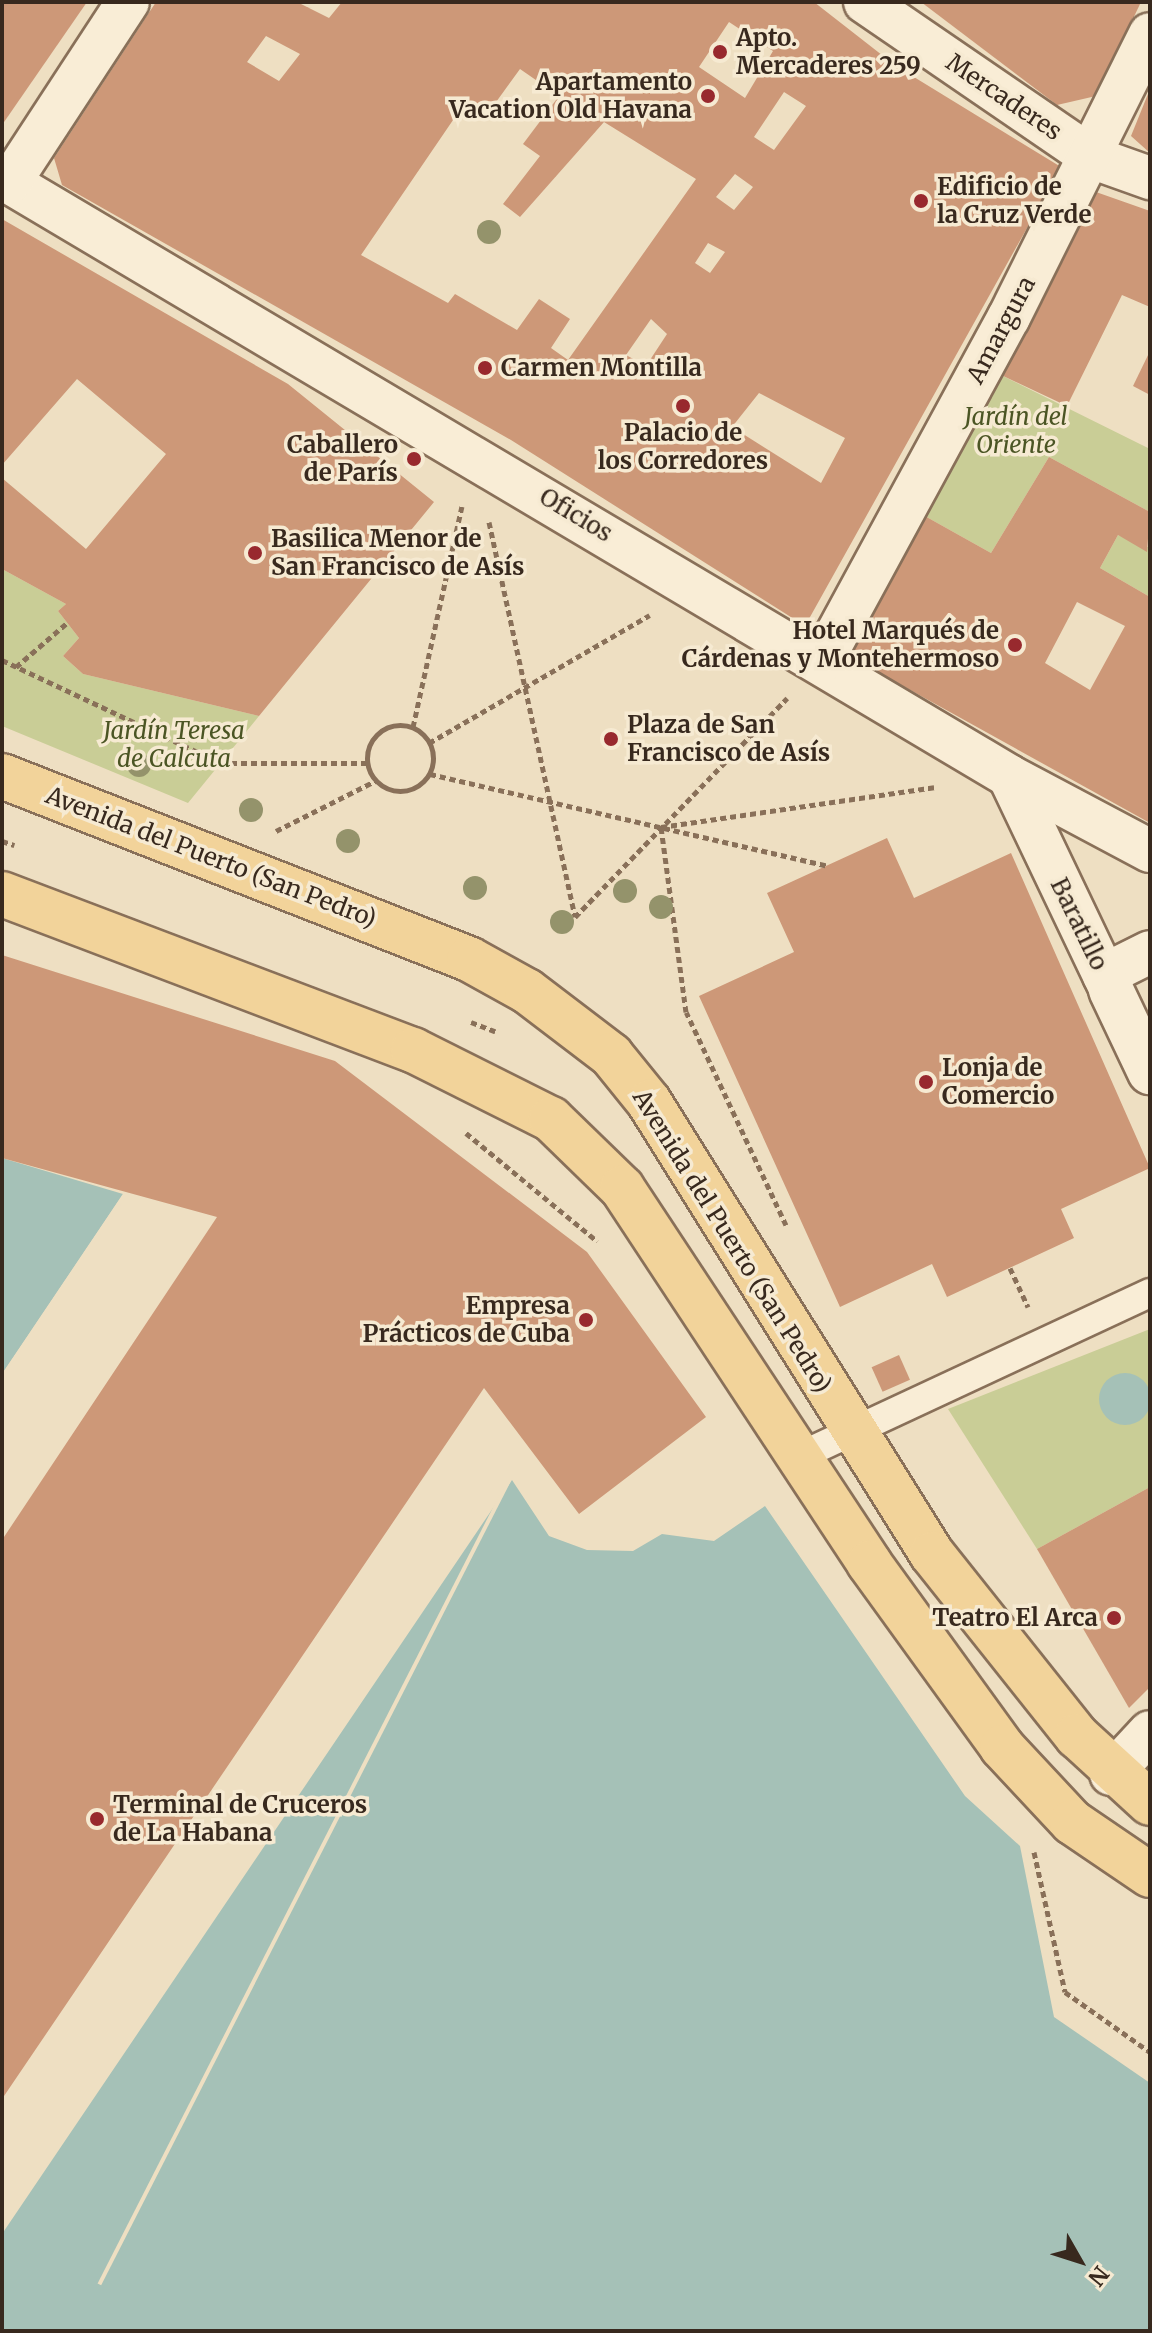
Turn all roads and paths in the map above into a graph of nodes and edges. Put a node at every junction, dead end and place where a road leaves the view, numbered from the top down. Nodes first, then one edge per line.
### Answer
1 (128, 2) edge
2 (865, 2) edge
3 (1150, 34) edge
4 (1091, 157) junction
5 (1150, 178) edge
6 (6, 180) edge
7 (474, 454) junction
8 (697, 588) junction
9 (67, 623) dead end
10 (2, 660) edge
11 (821, 663) junction
12 (16, 667) junction
13 (525, 688) junction
14 (413, 727) junction
15 (429, 743) junction
16 (366, 763) junction
17 (430, 774) junction
18 (2, 776) edge
19 (1009, 776) junction
20 (550, 802) junction
21 (661, 827) junction
22 (1150, 851) edge
23 (827, 866) dead end
24 (2, 894) edge
25 (1150, 952) edge
26 (682, 979) dead end
27 (1107, 983) junction
28 (1150, 1072) edge
29 (1150, 1293) edge
30 (850, 1433) junction
31 (798, 1457) junction
32 (1150, 1732) edge
33 (1111, 1774) junction
34 (1150, 1803) edge
35 (1150, 1875) edge

1 - 6 street
2 - 4 street, Mercaderes
3 - 4 street, Amargura
4 - 5 street, Mercaderes
4 - 11 street, Amargura
6 - 7 street, Oficios
7 - 8 street, Oficios
7 - 13 path
7 - 14 path
8 - 11 street, Oficios
8 - 13 path
9 - 12 path
10 - 12 path
11 - 19 street, Oficios
11 - 21 path
12 - 16 path
13 - 15 path
13 - 20 path
14 - 15 path
14 - 16 path
15 - 17 path
16 - 17 path
17 - 20 path
18 - 30 main road, Avenida del Puerto (San Pedro)
19 - 21 path
19 - 22 street, Oficios
19 - 27 street, Baratillo
20 - 21 path
20 - 21 path
21 - 23 path
21 - 26 path
24 - 31 main road
25 - 27 street
27 - 28 street, Baratillo
29 - 30 lane
30 - 31 lane
30 - 33 main road, Avenida del Puerto (San Pedro)
31 - 35 main road
32 - 33 street
33 - 34 main road, Avenida del Puerto (San Pedro)

